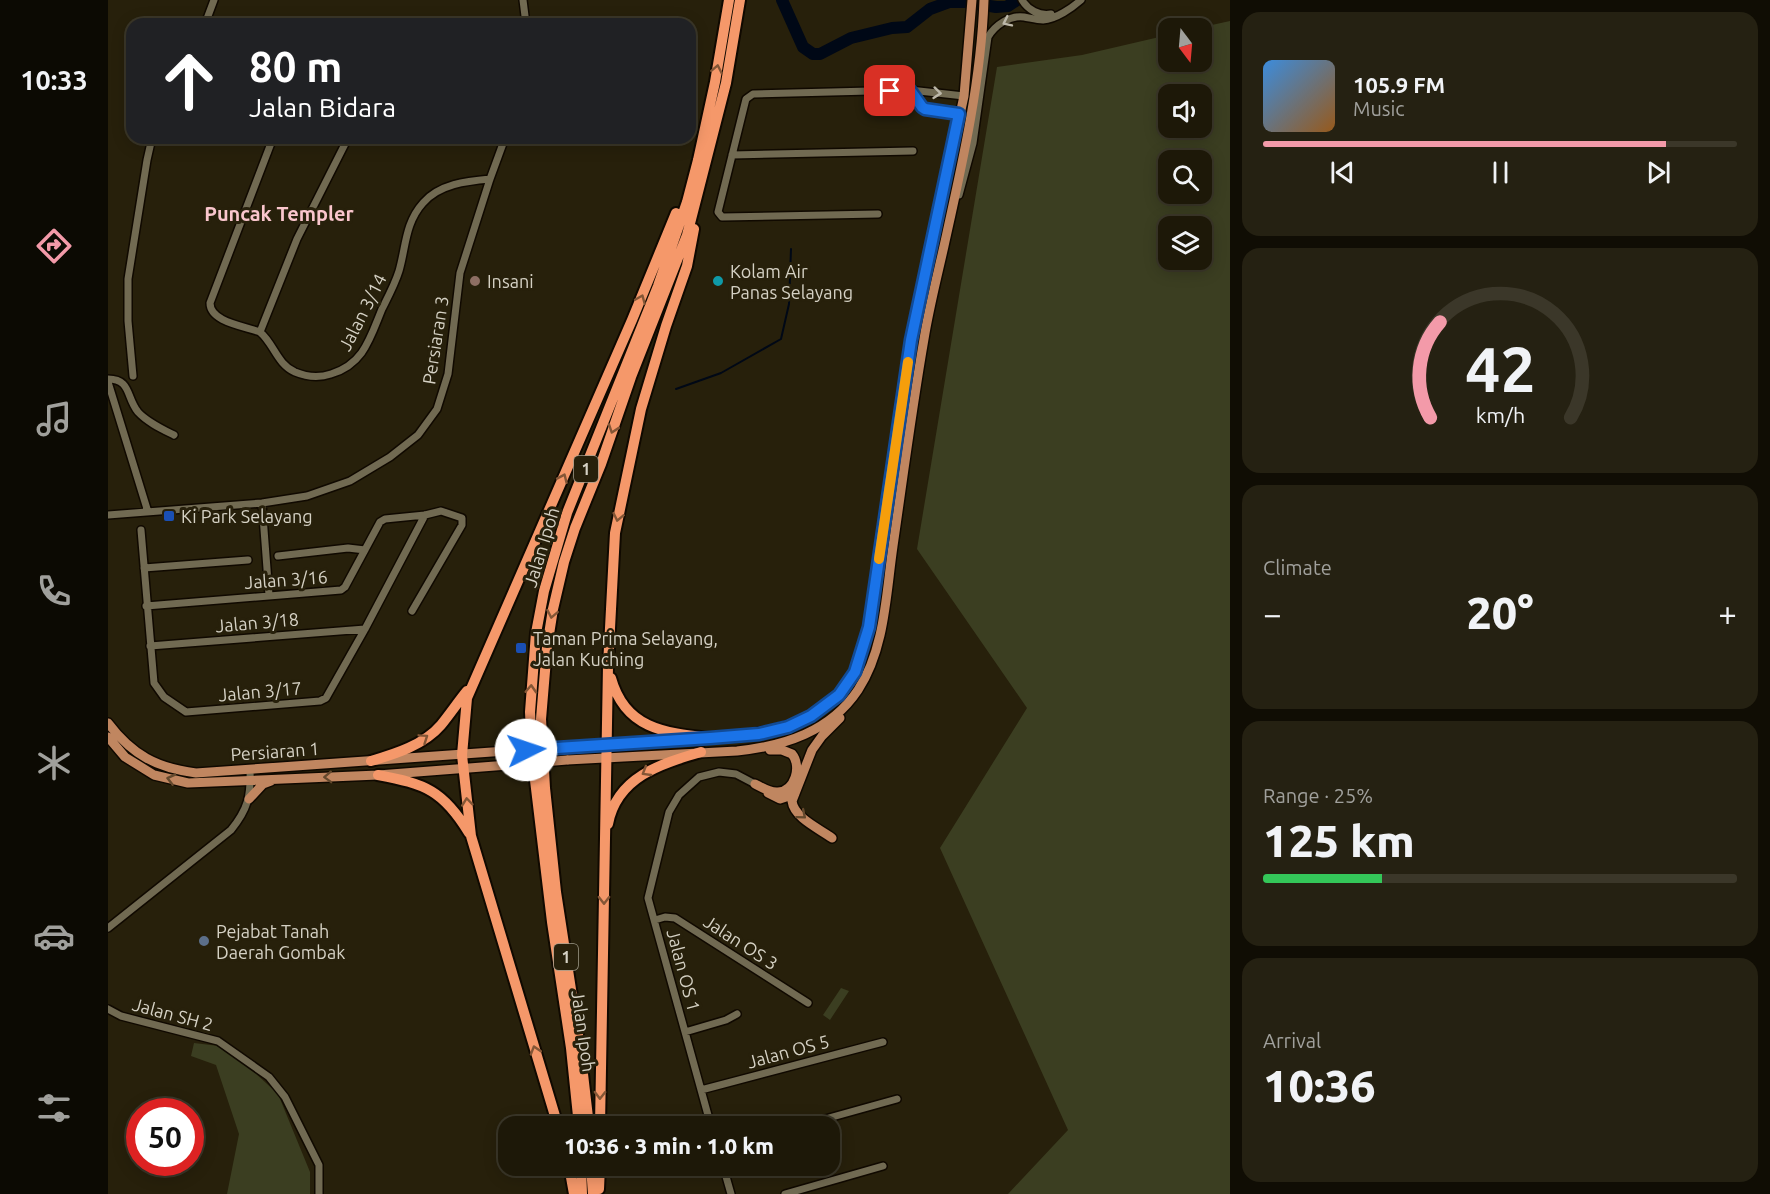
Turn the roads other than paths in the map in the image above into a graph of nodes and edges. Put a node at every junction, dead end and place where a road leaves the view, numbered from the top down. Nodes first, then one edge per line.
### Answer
1 (214, 0) edge
2 (523, 0) edge
3 (729, 0) edge
4 (740, 0) edge
5 (972, 0) edge
6 (984, 0) edge
7 (1081, 0) edge
8 (1023, 3) edge
9 (1062, 13) junction
10 (207, 18) edge
11 (525, 18) edge
12 (982, 34) junction
13 (910, 90) junction
14 (964, 96) junction
15 (959, 114) junction
16 (151, 144) edge
17 (271, 144) edge
18 (345, 144) edge
19 (503, 144) edge
20 (912, 151) dead end
21 (732, 154) junction
22 (698, 160) junction
23 (490, 179) junction
24 (698, 197) junction
25 (878, 214) dead end
26 (950, 220) junction
27 (260, 332) junction
28 (133, 376) dead end
29 (108, 380) edge
30 (174, 435) dead end
31 (262, 503) junction
32 (148, 512) junction
33 (108, 515) edge
34 (425, 515) junction
35 (141, 530) dead end
36 (365, 550) junction
37 (278, 556) dead end
38 (248, 560) dead end
39 (144, 568) junction
40 (269, 595) junction
41 (146, 606) junction
42 (412, 611) dead end
43 (365, 629) junction
44 (880, 632) junction
45 (150, 646) junction
46 (608, 666) junction
47 (471, 685) junction
48 (108, 723) edge
49 (108, 737) edge
50 (710, 738) junction
51 (607, 743) junction
52 (736, 751) junction
53 (701, 752) junction
54 (462, 754) junction
55 (606, 757) junction
56 (371, 761) junction
57 (250, 769) junction
58 (463, 769) junction
59 (378, 775) junction
60 (279, 779) junction
61 (250, 780) junction
62 (800, 783) junction
63 (755, 784) junction
64 (249, 799) junction
65 (471, 836) junction
66 (832, 838) dead end
67 (603, 865) junction
68 (655, 920) junction
69 (108, 928) edge
70 (808, 1003) dead end
71 (108, 1010) edge
72 (737, 1014) dead end
73 (685, 1032) junction
74 (883, 1042) dead end
75 (701, 1090) junction
76 (897, 1099) dead end
77 (555, 1116) edge
78 (578, 1116) edge
79 (588, 1116) edge
80 (600, 1116) edge
81 (708, 1116) edge
82 (836, 1116) edge
83 (884, 1166) dead end
84 (571, 1176) edge
85 (581, 1176) edge
86 (592, 1176) edge
87 (600, 1176) edge
88 (726, 1176) edge
89 (319, 1194) edge
90 (574, 1194) edge
91 (582, 1194) edge
92 (593, 1194) edge
93 (599, 1194) edge
94 (731, 1194) edge
95 (785, 1194) edge

1 - 10 street
2 - 11 street
22 -> 3 highway, Jalan Ipoh / 1
4 - 24 highway, Jalan Ipoh / 1
5 - 14 main road, Persiaran 1
6 - 12 main road
7 - 9 street
8 - 9 street
9 -> 26 street
12 - 15 main road
12 - 26 main road
13 -> 14 street
13 - 15 street
13 - 21 street
14 - 15 main road, Persiaran 1
15 - 50 main road, Persiaran 1
16 - 28 street
17 - 27 street
18 - 27 street
19 - 23 street, Persiaran 3
20 - 21 street
21 - 25 street
47 -> 22 highway
78 -> 22 highway, Jalan Ipoh / 1
23 - 27 street, Jalan 3/14
23 - 31 street, Persiaran 3
24 -> 46 highway
24 -> 79 highway, Jalan Ipoh / 1
26 - 44 main road
29 - 30 street
29 - 32 street
31 - 32 street, Persiaran 3
31 - 40 street
32 - 33 street, Persiaran 3
34 - 36 street, Jalan 3/16
34 - 42 street
34 - 43 street, Jalan 3/17
35 - 39 street, Jalan 3/17
36 - 37 street
36 - 40 street, Jalan 3/16
38 - 39 street
39 - 41 street, Jalan 3/17
40 - 41 street, Jalan 3/16
41 - 45 street, Jalan 3/17
43 - 45 street, Jalan 3/18
43 - 45 street, Jalan 3/17
44 - 52 main road
44 - 62 main road
46 - 50 highway
46 - 51 highway
47 - 54 highway
56 -> 47 highway
48 - 57 main road, Persiaran 1
61 -> 49 main road, Persiaran 1
50 - 51 main road, Persiaran 1
51 - 54 main road, Persiaran 1, bridge
51 - 55 highway
52 - 53 main road, Persiaran 1
52 - 63 main road
53 - 55 main road, Persiaran 1
53 -> 67 highway
54 - 56 main road, Persiaran 1
54 - 58 highway
55 - 58 main road, Persiaran 1, bridge
55 - 67 highway
56 - 57 main road, Persiaran 1
57 - 61 street
58 - 59 main road, Persiaran 1
65 -> 58 highway
59 -> 60 main road, Persiaran 1
59 - 65 highway
60 - 61 main road, Persiaran 1
60 - 64 main road
61 - 64 street
62 - 63 main road
62 -> 66 main road
63 - 68 street, Jalan OS 1
64 - 69 street
77 -> 65 highway
67 -> 80 highway
68 - 70 street, Jalan OS 3
68 - 73 street, Jalan OS 1
71 - 89 street, Jalan SH 2
72 - 73 street
73 - 75 street, Jalan OS 1
74 - 75 street, Jalan OS 5
75 - 81 street, Jalan OS 1
76 - 82 street
83 - 95 street
84 - 90 highway
85 - 91 highway
86 - 92 highway
87 - 93 highway
88 - 94 street

